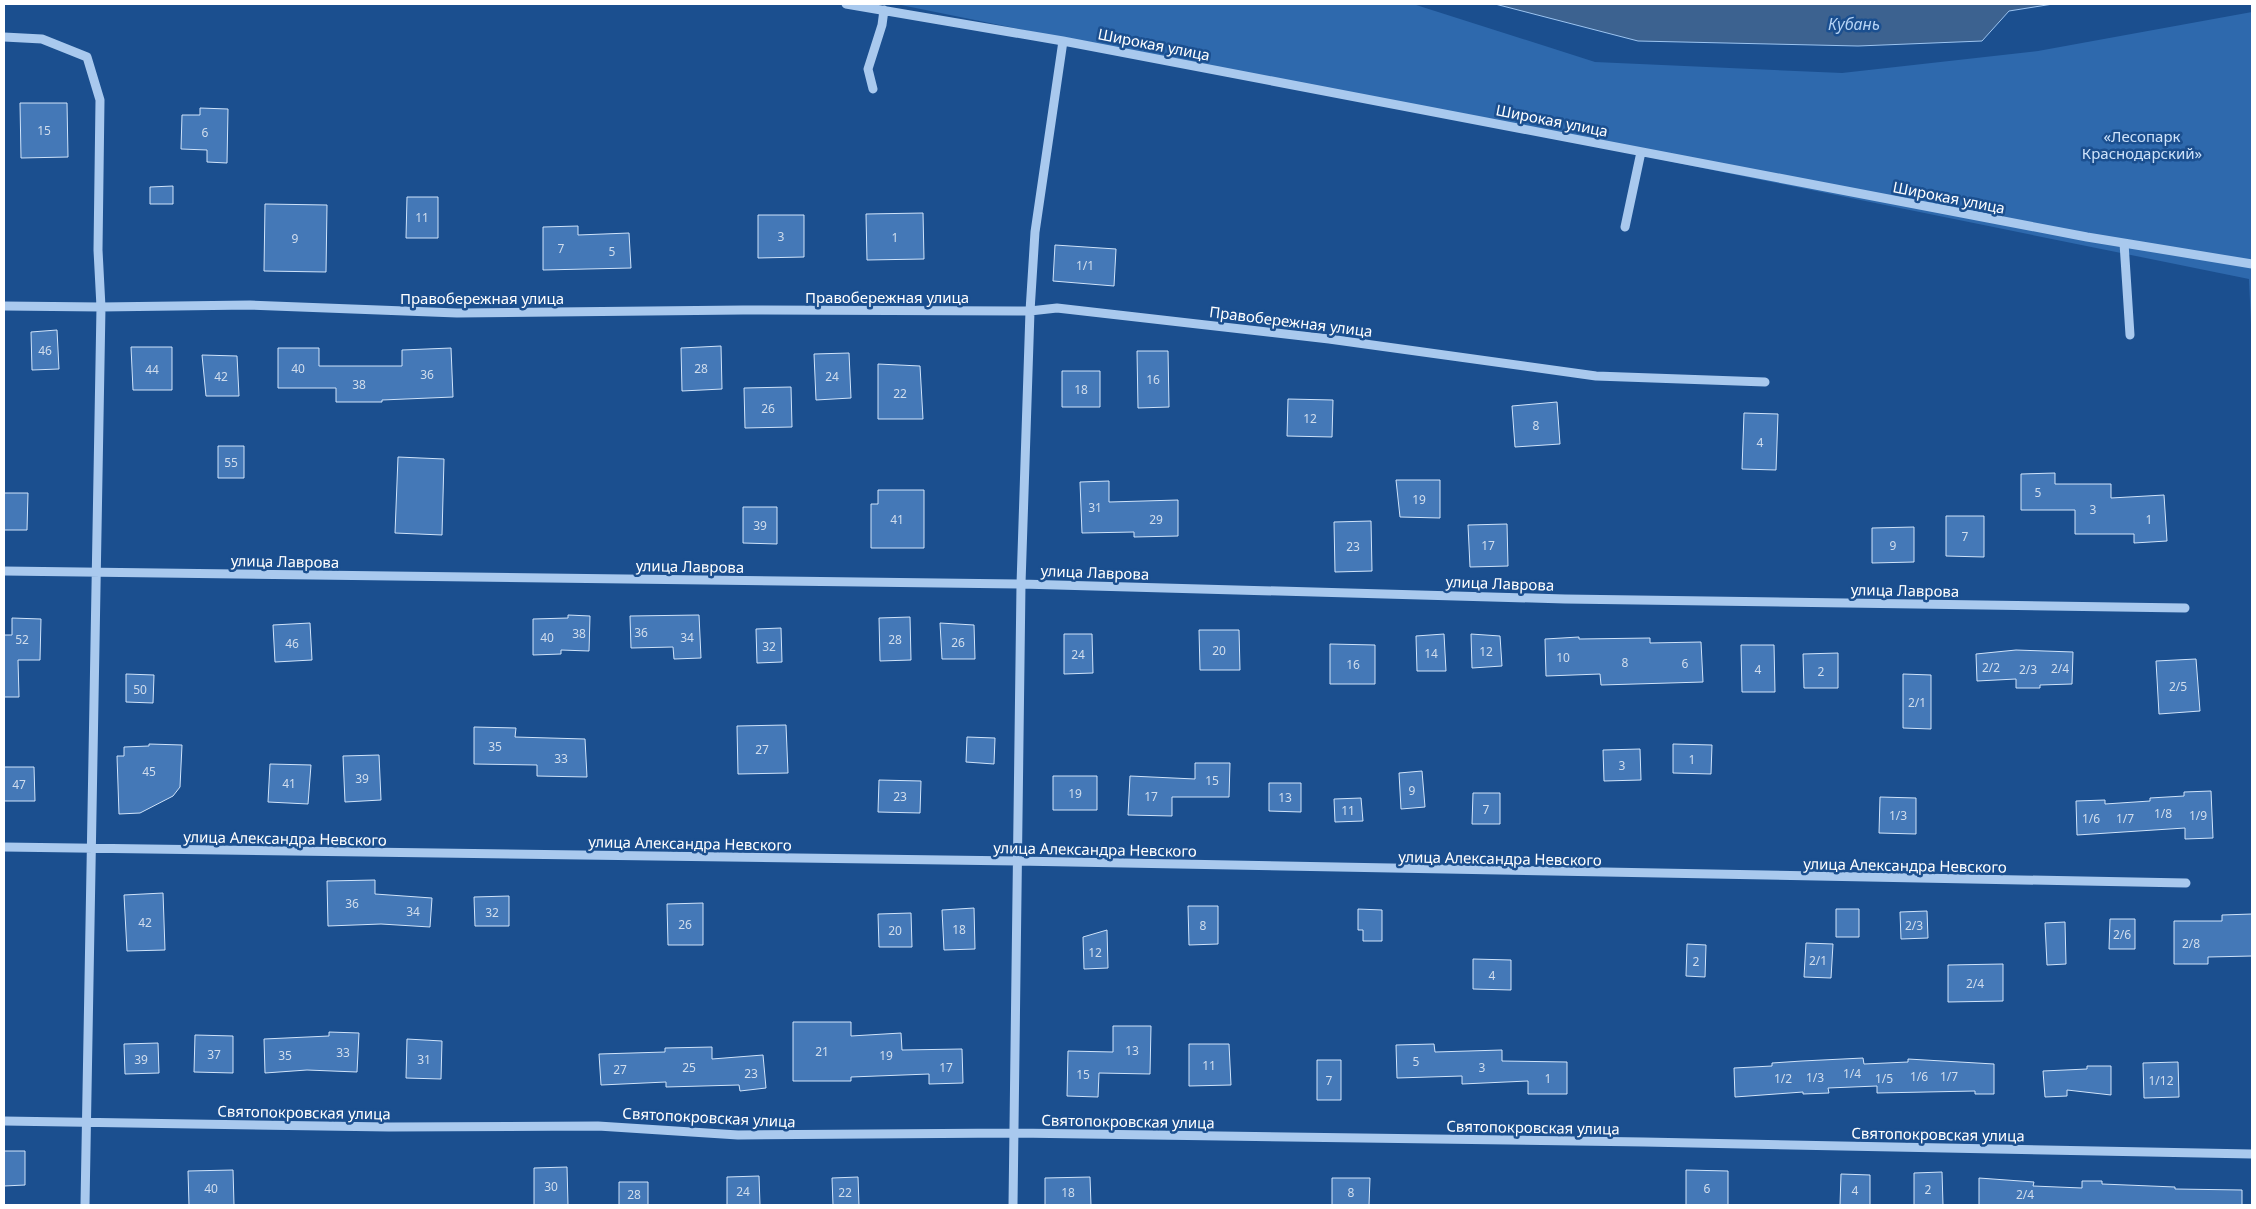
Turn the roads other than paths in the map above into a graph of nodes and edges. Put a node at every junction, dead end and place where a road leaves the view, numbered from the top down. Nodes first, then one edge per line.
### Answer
1 (846, 4) edge
2 (884, 10) junction
3 (4, 37) edge
4 (1064, 41) junction
5 (873, 89) dead end
6 (1641, 152) junction
7 (1625, 227) dead end
8 (2124, 243) junction
9 (2252, 264) edge
10 (4, 306) edge
11 (101, 307) junction
12 (1030, 311) junction
13 (2130, 335) dead end
14 (1765, 382) dead end
15 (4, 571) edge
16 (96, 572) junction
17 (1021, 584) junction
18 (2185, 608) dead end
19 (4, 847) edge
20 (92, 849) junction
21 (1017, 861) junction
22 (2186, 883) dead end
23 (4, 1121) edge
24 (88, 1121) junction
25 (1013, 1133) junction
26 (2252, 1154) edge
27 (85, 1205) edge
28 (1013, 1205) edge

1 - 2 street, Широкая улица
2 - 4 street, Широкая улица
2 - 5 street
3 - 11 street
4 - 6 street, Широкая улица
4 - 12 street
6 - 7 street
6 - 8 street, Широкая улица
8 - 9 street, Широкая улица
8 - 13 street
10 - 11 street, Правобережная улица
11 - 12 street, Правобережная улица
11 - 16 street
12 - 14 street, Правобережная улица
12 - 17 street
15 - 16 street, улица Лаврова
16 - 17 street, улица Лаврова
16 - 20 street
17 - 18 street, улица Лаврова
17 - 21 street
19 - 20 street, улица Александра Невского
20 - 21 street, улица Александра Невского
20 - 24 street
21 - 22 street, улица Александра Невского
21 - 25 street
23 - 24 street, Святопокровская улица
24 - 25 street, Святопокровская улица
24 - 27 street
25 - 26 street, Святопокровская улица
25 - 28 street

